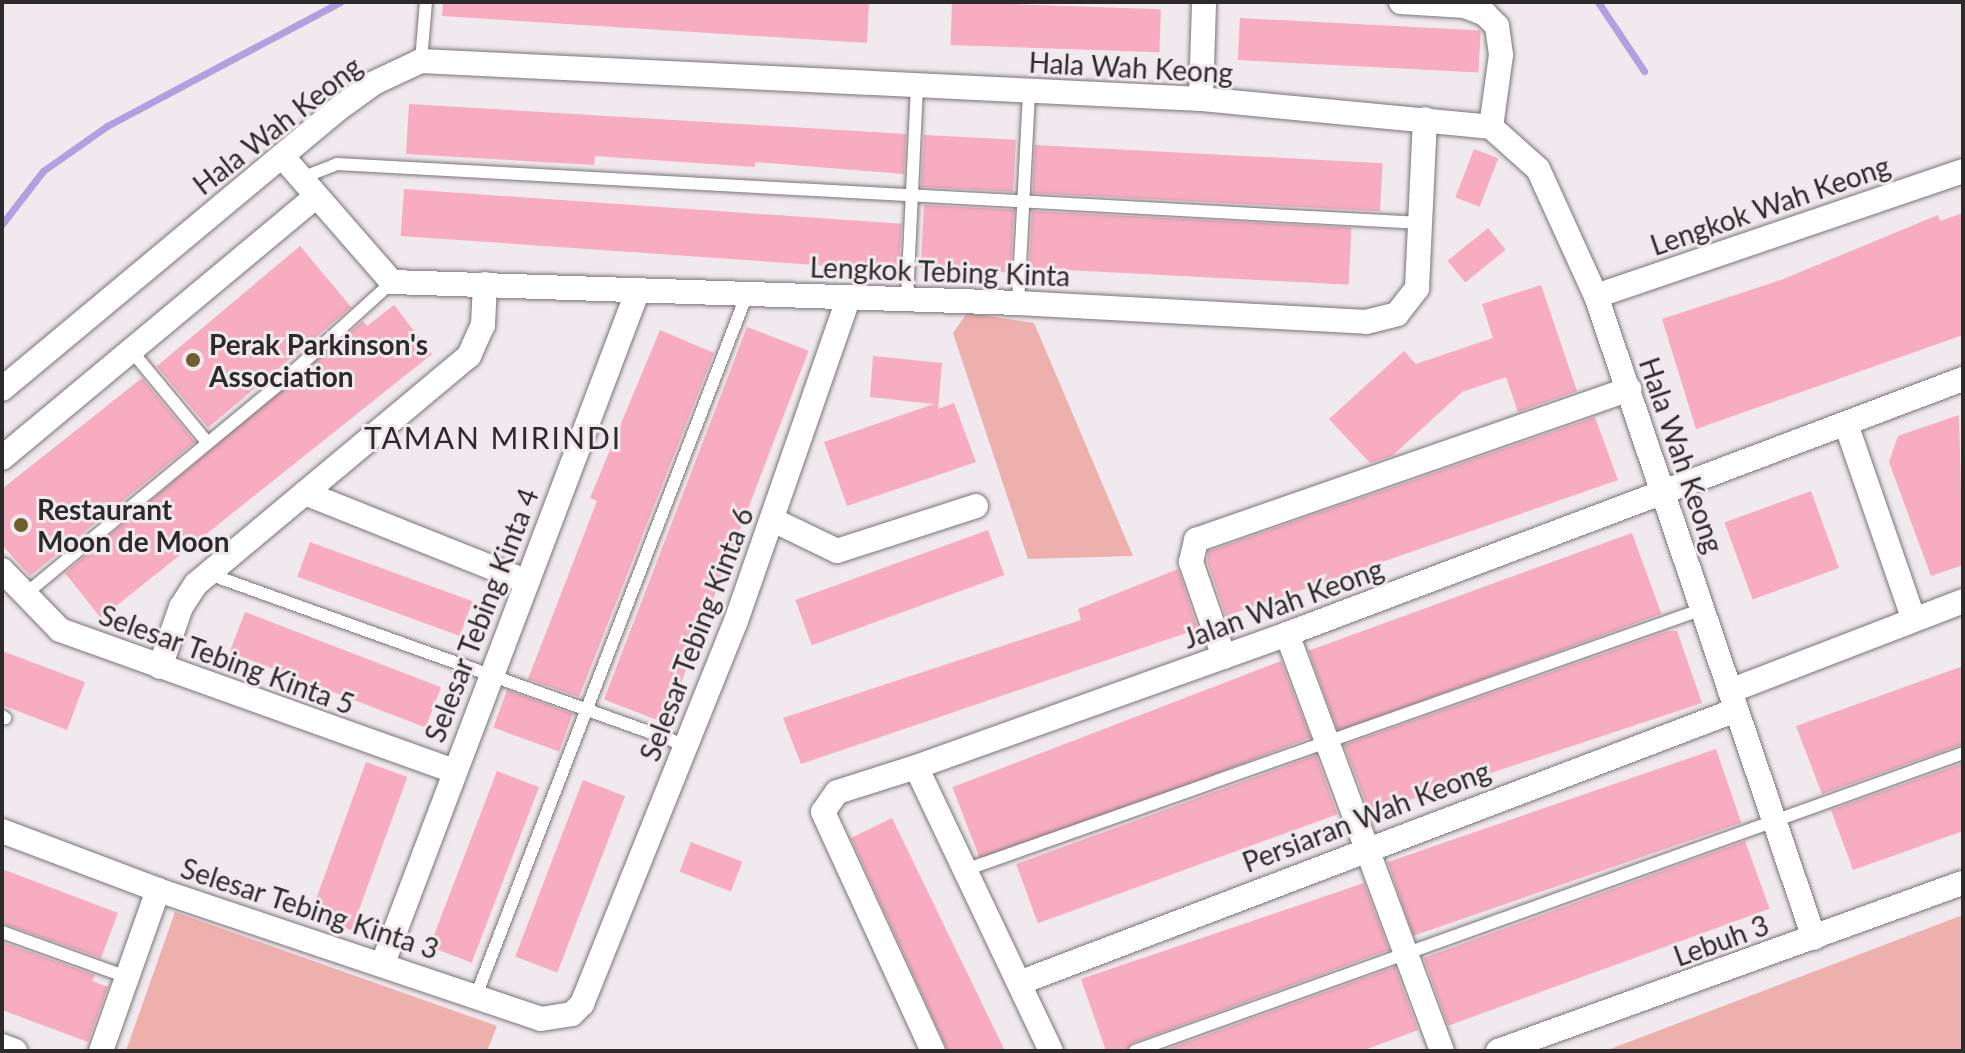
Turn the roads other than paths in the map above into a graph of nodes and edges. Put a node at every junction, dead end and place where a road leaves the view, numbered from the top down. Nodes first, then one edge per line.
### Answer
1 (426, 2) edge
2 (1204, 2) edge
3 (1401, 2) edge
4 (421, 61) junction
5 (917, 87) junction
6 (1029, 92) junction
7 (1201, 99) junction
8 (1425, 119) junction
9 (1491, 127) junction
10 (282, 156) junction
11 (1963, 171) edge
12 (307, 188) junction
13 (911, 196) junction
14 (1023, 203) junction
15 (1421, 223) junction
16 (392, 282) junction
17 (485, 284) junction
18 (638, 290) junction
19 (747, 294) junction
20 (1596, 296) junction
21 (849, 297) junction
22 (907, 298) junction
23 (1018, 303) junction
24 (130, 349) junction
25 (1963, 379) edge
26 (2, 389) edge
27 (1629, 389) junction
28 (1846, 424) junction
29 (207, 442) junction
30 (2, 458) edge
31 (305, 493) junction
32 (1664, 494) junction
33 (976, 506) dead end
34 (773, 520) junction
35 (2, 570) edge
36 (209, 574) junction
37 (527, 582) junction
38 (23, 596) junction
39 (1963, 601) edge
40 (1703, 609) junction
41 (1914, 620) junction
42 (1287, 634) junction
43 (1224, 657) junction
44 (160, 667) junction
45 (491, 675) junction
46 (1733, 700) junction
47 (586, 710) junction
48 (1324, 739) junction
49 (685, 745) junction
50 (1963, 753) edge
51 (916, 767) junction
52 (453, 771) junction
53 (1775, 823) junction
54 (2, 831) edge
55 (1366, 847) junction
56 (965, 870) junction
57 (1963, 883) edge
58 (158, 890) junction
59 (2, 932) edge
60 (1814, 938) junction
61 (1407, 955) junction
62 (383, 963) junction
63 (127, 977) junction
64 (1019, 983) junction
65 (588, 987) joint
66 (476, 996) junction
67 (2, 1046) edge
68 (15, 1051) edge
69 (101, 1051) edge
70 (933, 1051) edge
71 (1051, 1051) edge
72 (1135, 1051) edge
73 (1442, 1051) edge
74 (1498, 1051) edge

1 - 4 lane
2 - 7 street
3 - 9 street
4 - 5 street, Hala Wah Keong
4 - 10 street, Hala Wah Keong
5 - 6 street, Hala Wah Keong
5 - 13 lane
6 - 7 street, Hala Wah Keong
6 - 14 lane
7 - 8 street, Hala Wah Keong
8 - 9 street, Hala Wah Keong
8 - 15 street, Lengkok Tebing Kinta
9 - 20 street, Hala Wah Keong
10 - 12 street
10 - 26 street, Hala Wah Keong
11 - 20 street, Lengkok Wah Keong
12 - 13 lane
12 - 16 street
12 - 24 street
13 - 14 lane
13 - 22 lane
14 - 15 lane
14 - 23 lane
15 - 23 street, Lengkok Tebing Kinta
16 - 17 street, Lengkok Tebing Kinta
16 - 29 lane
17 - 18 street, Lengkok Tebing Kinta
17 - 31 street
18 - 19 street, Lengkok Tebing Kinta
18 - 37 street, Selesar Tebing Kinta 4
19 - 21 street, Lengkok Tebing Kinta
19 - 47 lane
20 - 27 street, Hala Wah Keong
21 - 22 street, Lengkok Tebing Kinta
21 - 34 street, Selesar Tebing Kinta 6
22 - 23 street, Lengkok Tebing Kinta
24 - 29 lane
24 - 30 street
25 - 28 street, Jalan Wah Keong
27 - 32 street, Hala Wah Keong
27 - 43 street
28 - 32 street, Jalan Wah Keong
28 - 41 street
29 - 38 lane
31 - 36 street
31 - 37 street
32 - 40 street, Hala Wah Keong
32 - 42 street, Jalan Wah Keong
33 - 34 street
34 - 49 street, Selesar Tebing Kinta 6
35 - 38 street, Selesar Tebing Kinta 5
36 - 44 street
36 - 45 lane
37 - 45 street, Selesar Tebing Kinta 4
38 - 44 street, Selesar Tebing Kinta 5
39 - 41 street, Persiaran Wah Keong
40 - 46 street, Hala Wah Keong
40 - 48 lane
41 - 46 street, Persiaran Wah Keong
42 - 43 street, Jalan Wah Keong
42 - 48 street
43 - 51 street, Jalan Wah Keong
44 - 52 street, Selesar Tebing Kinta 5
45 - 47 lane
45 - 52 street, Selesar Tebing Kinta 4
46 - 53 street, Hala Wah Keong
46 - 55 street, Persiaran Wah Keong
47 - 49 lane
47 - 66 lane
48 - 55 street
48 - 56 lane
49 - 65 street, Selesar Tebing Kinta 6
50 - 53 lane
51 - 56 street
51 - 70 street, Jalan Wah Keong
52 - 62 street, Selesar Tebing Kinta 4
53 - 60 street, Hala Wah Keong
53 - 61 lane
54 - 58 street, Selesar Tebing Kinta 3
55 - 61 street
55 - 64 street, Persiaran Wah Keong
56 - 64 street
57 - 60 street, Lebuh 3
58 - 62 street, Selesar Tebing Kinta 3
58 - 63 street
59 - 63 lane
60 - 74 street, Lebuh 3
61 - 72 lane
61 - 73 street
62 - 66 street, Selesar Tebing Kinta 3
63 - 69 street
64 - 71 street
65 - 66 street, Selesar Tebing Kinta 3
67 - 68 street

